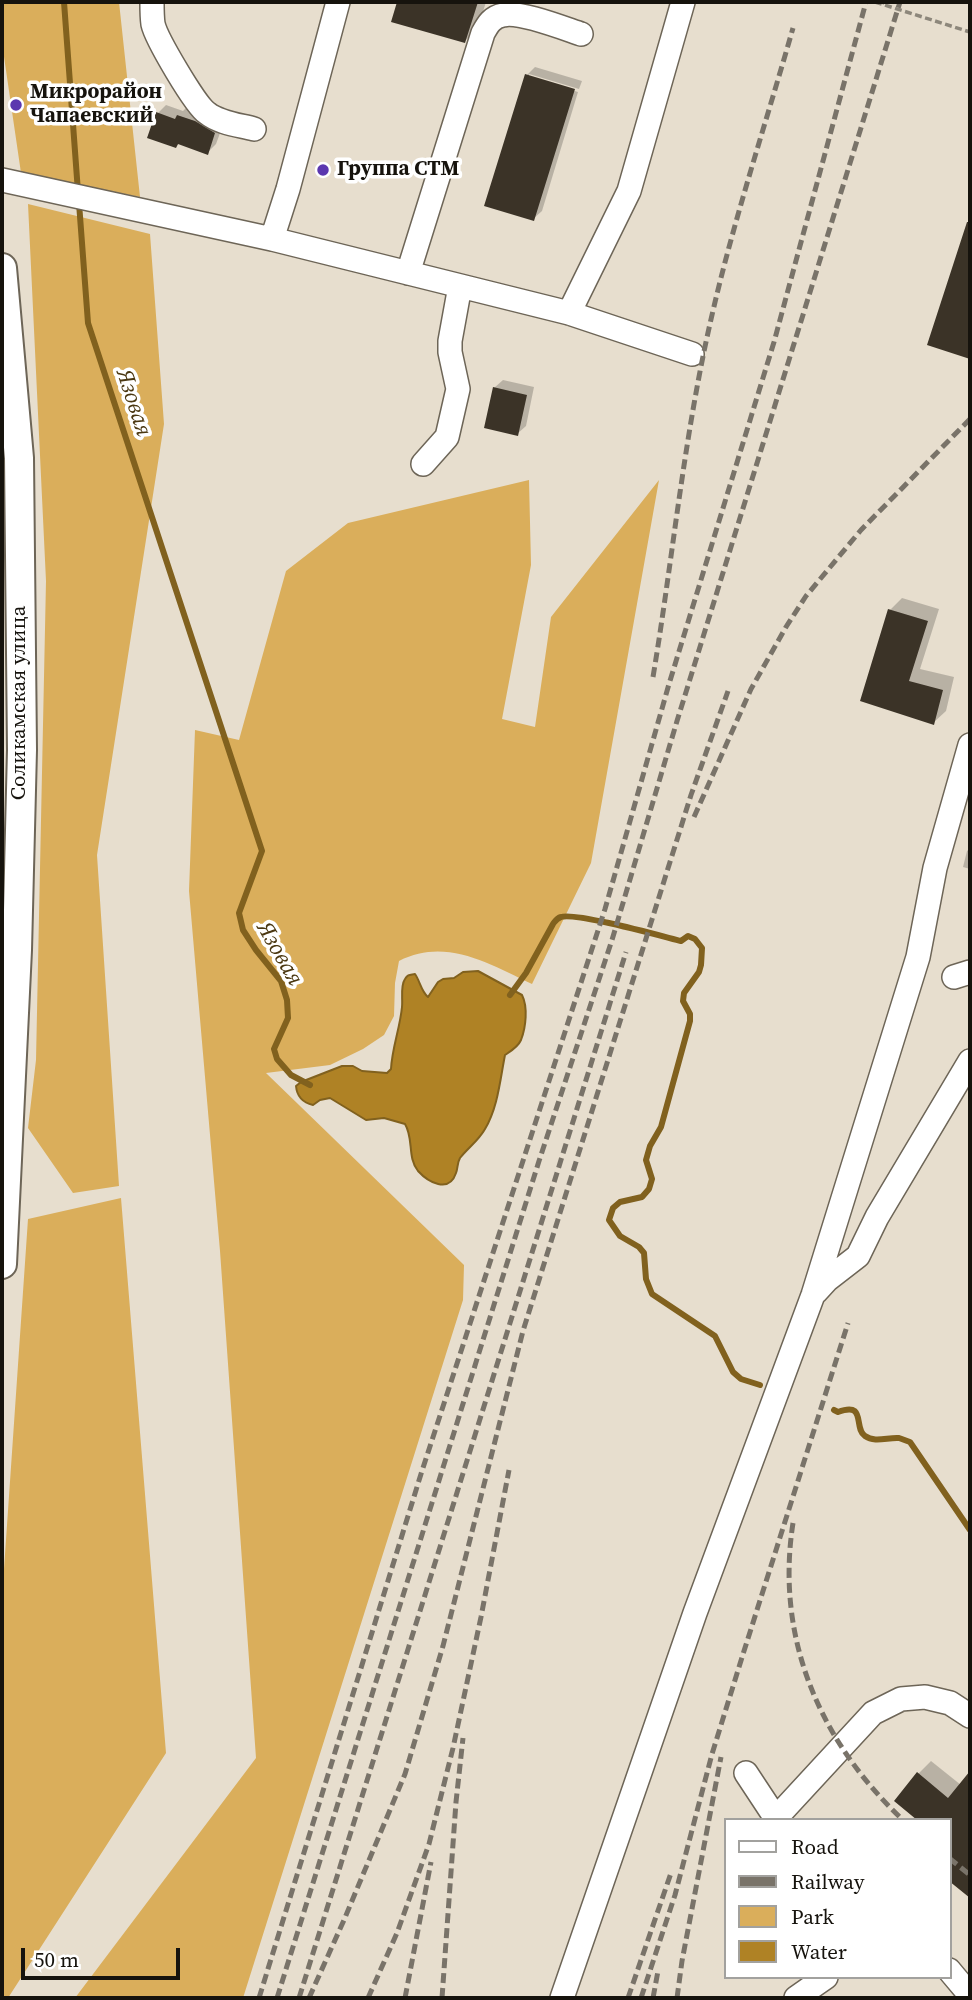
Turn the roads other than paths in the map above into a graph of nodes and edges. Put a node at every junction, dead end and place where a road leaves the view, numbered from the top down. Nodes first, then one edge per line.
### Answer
1 (152, 2) edge
2 (338, 2) edge
3 (683, 2) edge
4 (581, 34) dead end
5 (254, 129) dead end
6 (2, 180) edge
7 (272, 239) junction
8 (2, 268) edge
9 (408, 273) junction
10 (460, 286) junction
11 (569, 313) junction
12 (692, 354) dead end
13 (423, 464) dead end
14 (970, 745) edge
15 (970, 1061) edge
16 (2, 1265) edge
17 (813, 1295) junction
18 (970, 1716) edge
19 (746, 1773) dead end
20 (775, 1818) edge
21 (777, 1818) edge
22 (951, 1972) edge
23 (823, 1979) edge
24 (970, 1995) edge
25 (562, 1998) edge
26 (796, 1998) edge

1 - 5 street
2 - 7 street
3 - 11 street
4 - 9 street
6 - 7 street
7 - 9 street
8 - 16 main road, Соликамская улица
9 - 10 street
10 - 11 street
10 - 13 street
11 - 12 street
14 - 17 street
15 - 17 street
17 - 25 street
18 - 21 street
19 - 20 street
22 - 24 street
23 - 26 street

